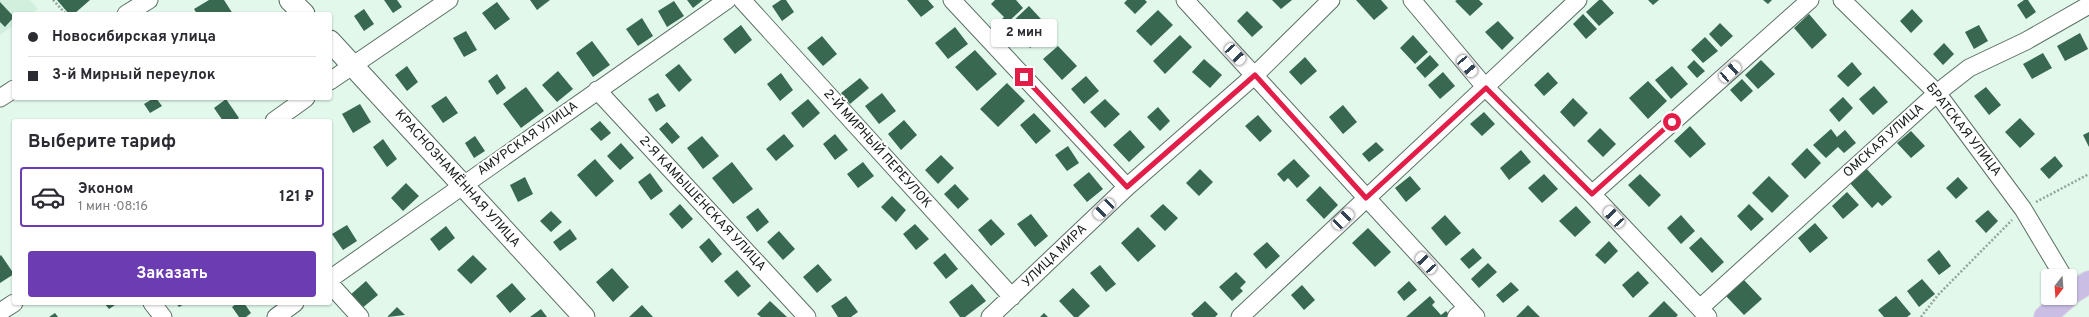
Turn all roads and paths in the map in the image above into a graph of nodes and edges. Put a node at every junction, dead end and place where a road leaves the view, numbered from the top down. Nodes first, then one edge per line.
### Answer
1 (53, 0) edge
2 (149, 0) edge
3 (290, 0) edge
4 (449, 0) edge
5 (727, 0) edge
6 (742, 0) edge
7 (952, 0) edge
8 (1185, 0) edge
9 (1331, 0) edge
10 (1412, 0) edge
11 (1578, 0) edge
12 (1810, 0) edge
13 (1842, 0) edge
14 (2089, 5) edge
15 (64, 12) edge
16 (129, 12) edge
17 (302, 12) edge
18 (332, 43) edge
19 (352, 65) junction
20 (1255, 75) junction
21 (332, 80) edge
22 (1486, 88) junction
23 (12, 90) edge
24 (597, 90) junction
25 (1937, 93) junction
26 (0, 98) edge
27 (303, 100) edge
28 (277, 119) edge
29 (2089, 174) edge
30 (462, 185) junction
31 (1127, 187) junction
32 (1592, 194) junction
33 (1366, 198) junction
34 (2023, 209) junction
35 (2060, 269) edge
36 (332, 277) edge
37 (332, 286) edge
38 (1012, 297) junction
39 (12, 304) edge
40 (153, 305) edge
41 (292, 305) edge
42 (2056, 305) edge
43 (0, 312) edge
44 (1704, 313) edge
45 (1467, 314) edge
46 (162, 317) edge
47 (276, 317) edge
48 (360, 317) edge
49 (584, 317) edge
50 (808, 317) edge
51 (990, 317) edge
52 (1240, 317) edge
53 (1921, 317) edge
54 (2045, 317) edge

1 - 15 path
2 - 16 street
3 - 17 street
4 - 19 street
5 - 24 street, АМУРСКАЯ УЛИЦА
6 - 38 street, 2-Й МИРНЫЙ ПЕРЕУЛОК
7 - 31 street
8 - 20 street
9 - 20 street, УЛИЦА МИРА
10 - 22 street
11 - 22 street
12 - 32 street
13 - 25 street, БРАТСКАЯ УЛИЦА
14 - 25 street, ОМСКАЯ УЛИЦА
18 - 19 street, КРАСНОЗНАМЁННАЯ УЛИЦА
19 - 21 street
19 - 30 street, КРАСНОЗНАМЁННАЯ УЛИЦА
20 - 31 street, УЛИЦА МИРА
20 - 33 street
22 - 32 street
22 - 33 street
23 - 26 street
24 - 30 street, АМУРСКАЯ УЛИЦА
24 - 50 street, 2-Я КАМЫШЕНСКАЯ УЛИЦА
25 - 34 street, БРАТСКАЯ УЛИЦА
25 - 44 street, ОМСКАЯ УЛИЦА
27 - 28 street
29 - 34 path
30 - 36 street, АМУРСКАЯ УЛИЦА
30 - 49 street, КРАСНОЗНАМЁННАЯ УЛИЦА
31 - 38 street, УЛИЦА МИРА
32 - 44 street
33 - 45 street
33 - 52 street
34 - 35 street, БРАТСКАЯ УЛИЦА
34 - 53 path
37 - 48 street
38 - 51 street, УЛИЦА МИРА
39 - 43 street
40 - 46 street
41 - 47 street
42 - 54 main road

